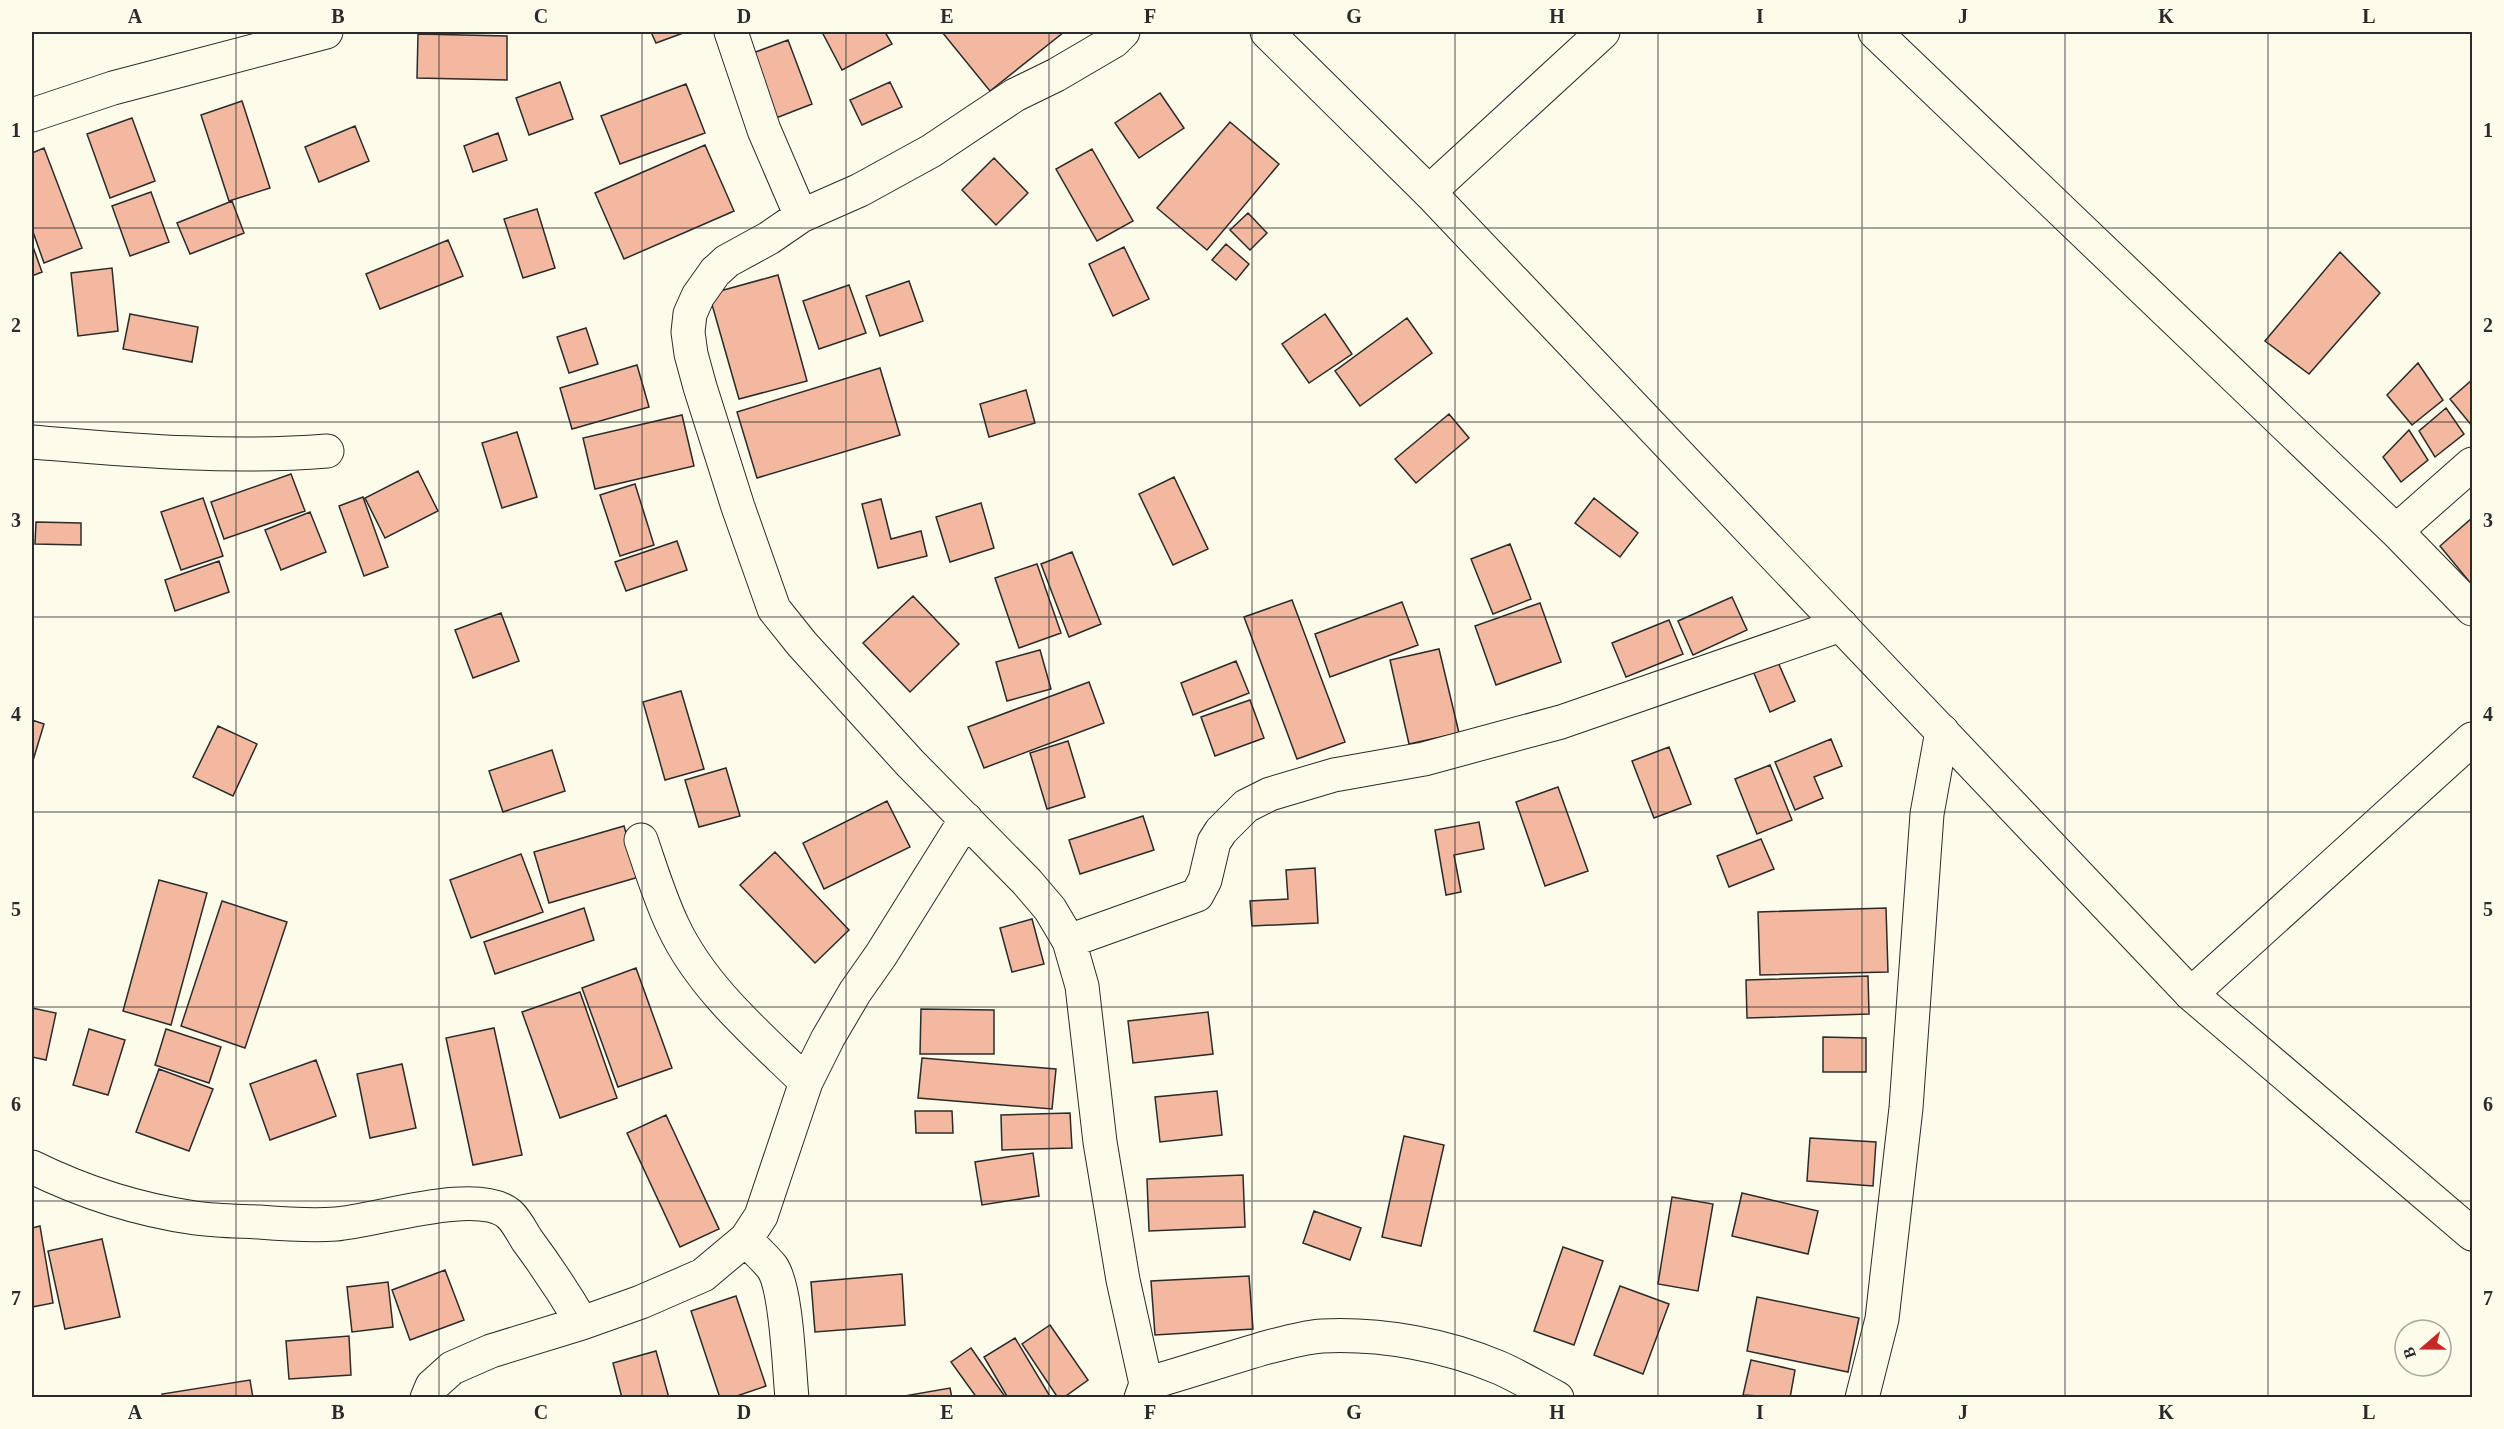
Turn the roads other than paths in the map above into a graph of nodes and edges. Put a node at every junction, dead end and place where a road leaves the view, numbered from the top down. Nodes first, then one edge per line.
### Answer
1 (326, 32) edge
2 (730, 32) edge
3 (1123, 32) edge
4 (1267, 32) edge
5 (1602, 32) edge
6 (1875, 32) edge
7 (32, 115) edge
8 (1429, 192) junction
9 (801, 216) junction
10 (32, 442) edge
11 (327, 451) dead end
12 (2472, 464) edge
13 (2396, 531) junction
14 (2472, 609) edge
15 (1841, 625) junction
16 (1942, 731) junction
17 (2472, 739) edge
18 (966, 819) junction
19 (641, 840) dead end
20 (1069, 941) junction
21 (2191, 994) junction
22 (806, 1082) junction
23 (32, 1167) edge
24 (2472, 1234) edge
25 (746, 1239) junction
26 (582, 1323) junction
27 (1144, 1391) edge
28 (427, 1398) edge
29 (792, 1398) edge
30 (1557, 1398) edge
31 (1862, 1398) edge

1 - 7 street
2 - 9 street
3 - 9 street
4 - 8 street
5 - 8 street
6 - 13 street
8 - 15 street
9 - 18 street
10 - 11 street
12 - 13 street
13 - 14 street
15 - 16 street
15 - 20 street
16 - 21 street
16 - 31 street
17 - 21 street
18 - 20 street
18 - 22 street
19 - 22 street
20 - 27 street
21 - 24 street
22 - 25 street
23 - 26 street
25 - 26 street
25 - 29 street
26 - 28 street
27 - 30 street

